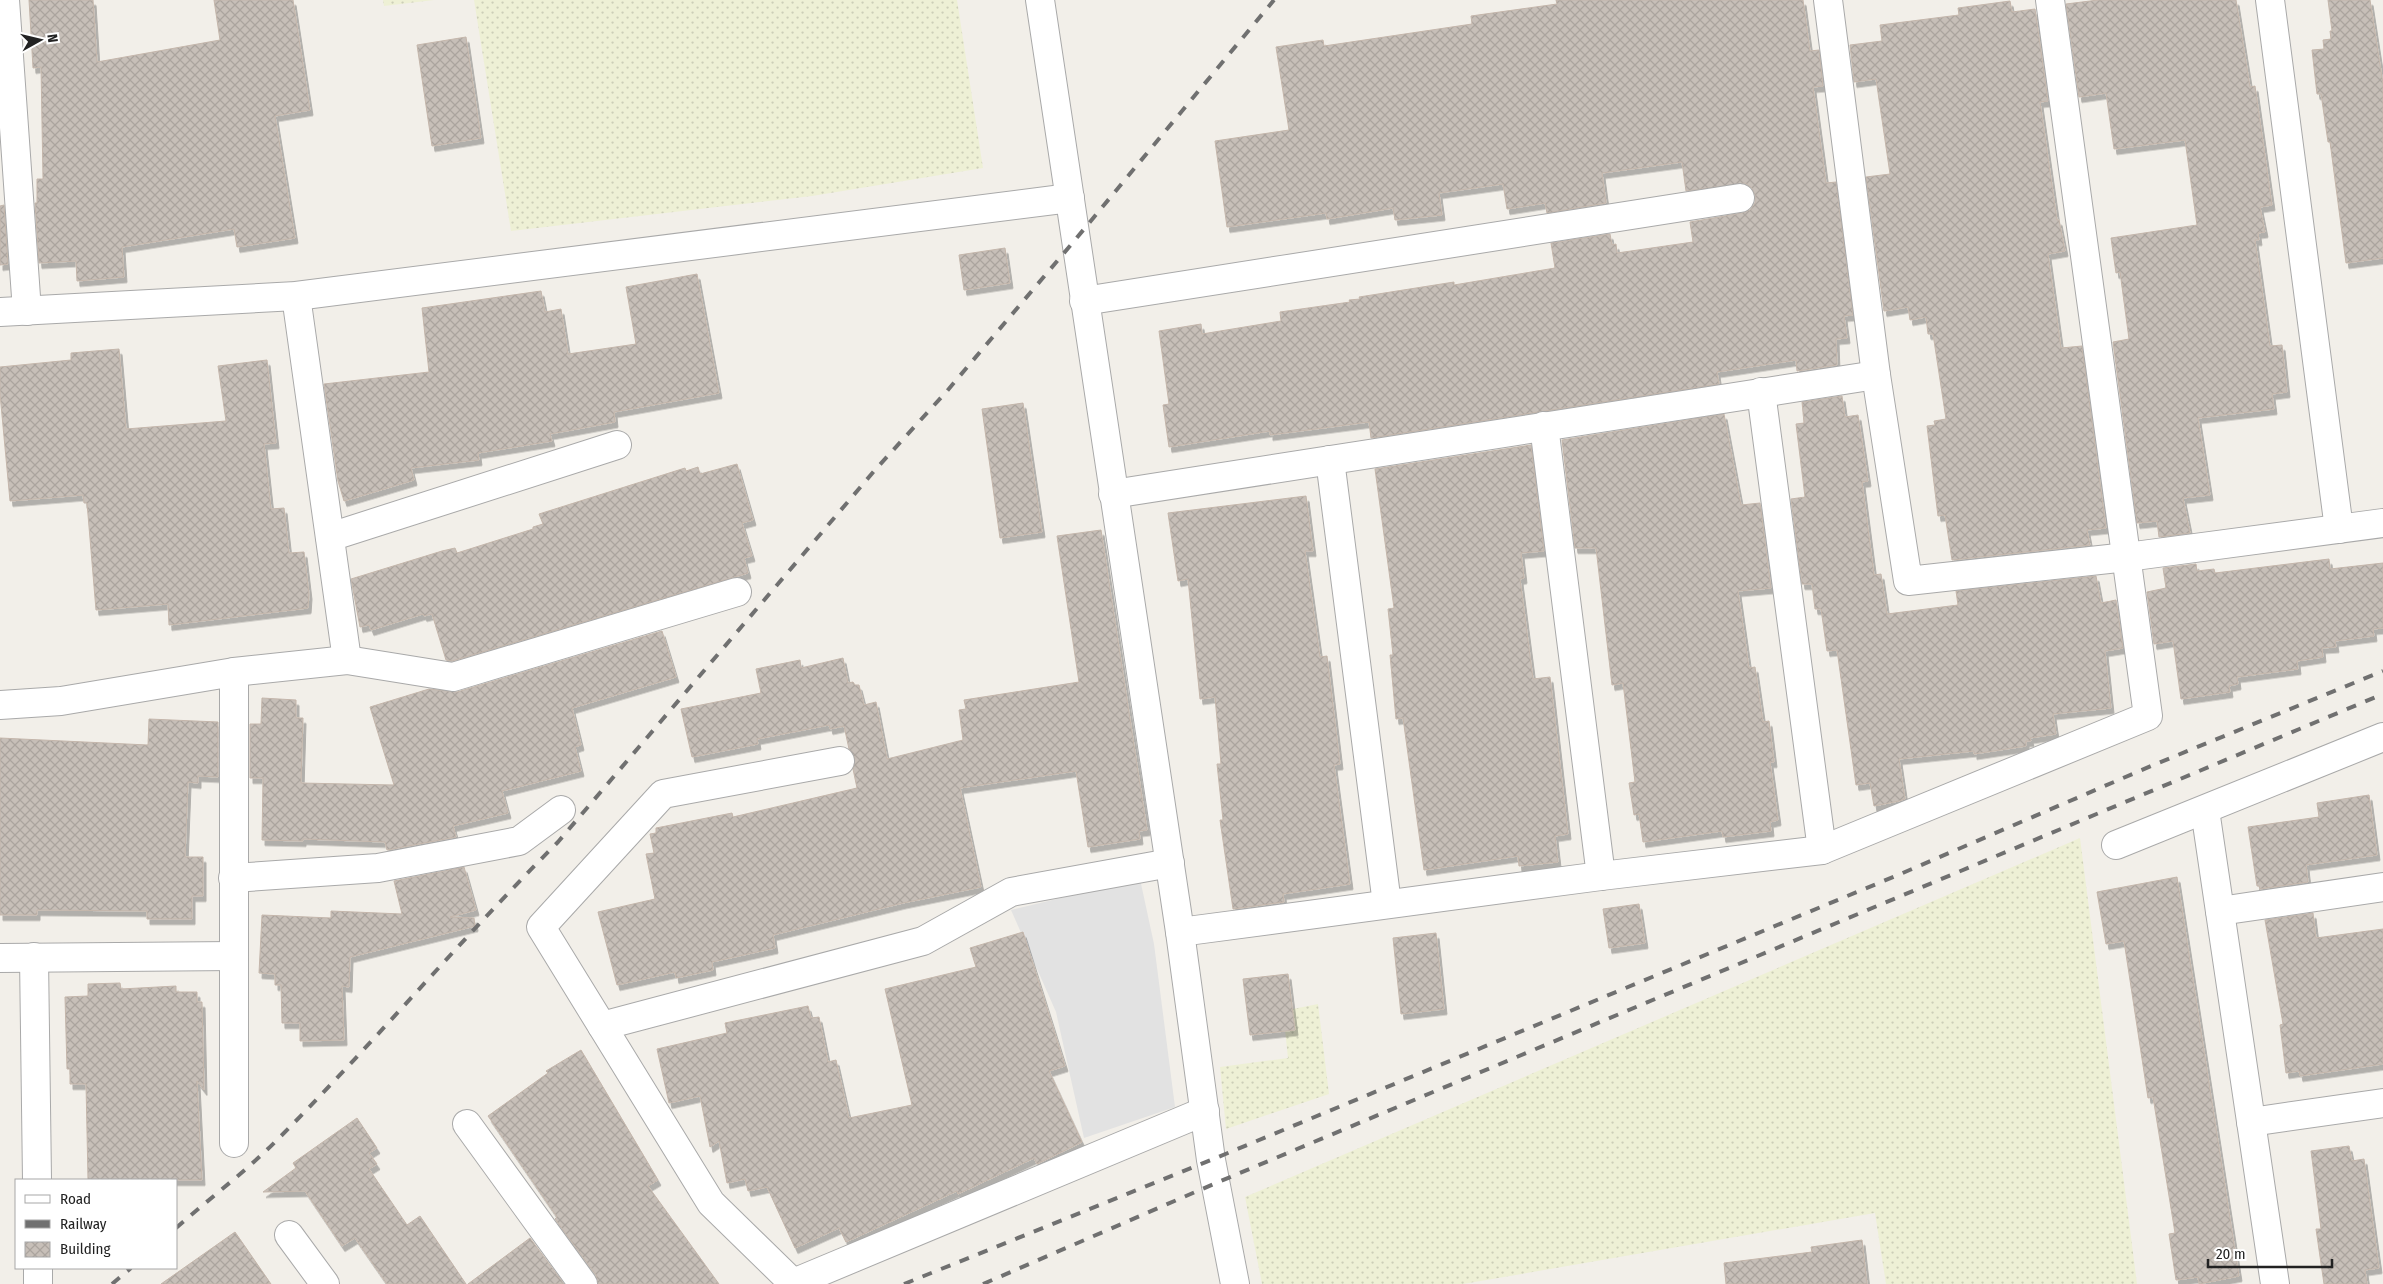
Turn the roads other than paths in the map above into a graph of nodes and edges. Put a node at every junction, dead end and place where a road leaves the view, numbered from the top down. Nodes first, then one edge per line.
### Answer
1 (5, 0) edge
2 (1040, 0) edge
3 (1828, 0) edge
4 (2050, 0) edge
5 (2270, 0) edge
6 (1070, 198) junction
7 (1740, 198) dead end
8 (296, 296) junction
9 (1084, 301) junction
10 (27, 310) junction
11 (0, 312) edge
12 (1876, 375) junction
13 (1761, 392) junction
14 (1544, 426) junction
15 (617, 446) dead end
16 (1330, 460) junction
17 (1113, 494) junction
18 (2383, 524) edge
19 (2339, 529) junction
20 (330, 537) junction
21 (2127, 557) junction
22 (737, 592) dead end
23 (347, 660) junction
24 (234, 672) junction
25 (0, 705) edge
26 (2383, 737) edge
27 (840, 761) dead end
28 (561, 810) dead end
29 (2205, 810) junction
30 (2116, 845) dead end
31 (1822, 850) junction
32 (1170, 863) junction
33 (1601, 876) junction
34 (234, 878) junction
35 (2383, 886) edge
36 (1387, 904) junction
37 (2220, 911) junction
38 (1180, 932) junction
39 (234, 956) junction
40 (0, 958) edge
41 (34, 958) junction
42 (602, 1026) junction
43 (2383, 1102) edge
44 (1205, 1111) junction
45 (2251, 1122) junction
46 (467, 1124) dead end
47 (234, 1143) dead end
48 (37, 1179) edge
49 (289, 1235) dead end
50 (38, 1269) edge
51 (38, 1284) edge
52 (325, 1284) edge
53 (583, 1284) edge
54 (792, 1284) edge
55 (1235, 1284) edge
56 (2275, 1284) edge

1 - 10 street
2 - 6 street
3 - 12 street
4 - 21 street
5 - 19 street
6 - 8 street
6 - 9 street
7 - 9 street
8 - 10 street
8 - 20 street
9 - 17 street
10 - 11 street
12 - 13 street
12 - 21 street
13 - 14 street
13 - 31 street
14 - 16 street
14 - 33 street
15 - 20 street
16 - 17 street
16 - 36 street
17 - 32 street
18 - 19 street
19 - 21 street
20 - 23 street
21 - 31 street
22 - 23 street
23 - 24 street
24 - 25 street
24 - 34 street
26 - 29 street
27 - 42 street
28 - 34 street
29 - 30 street
29 - 37 street
31 - 33 street
32 - 38 street
32 - 42 street
33 - 36 street
34 - 39 street
35 - 37 street
36 - 38 street
37 - 45 street
38 - 44 street
39 - 41 street
39 - 47 street
40 - 41 street
41 - 48 street
42 - 54 street
43 - 45 street
44 - 54 street
44 - 55 street
45 - 56 street
46 - 53 street
49 - 52 street
50 - 51 street

